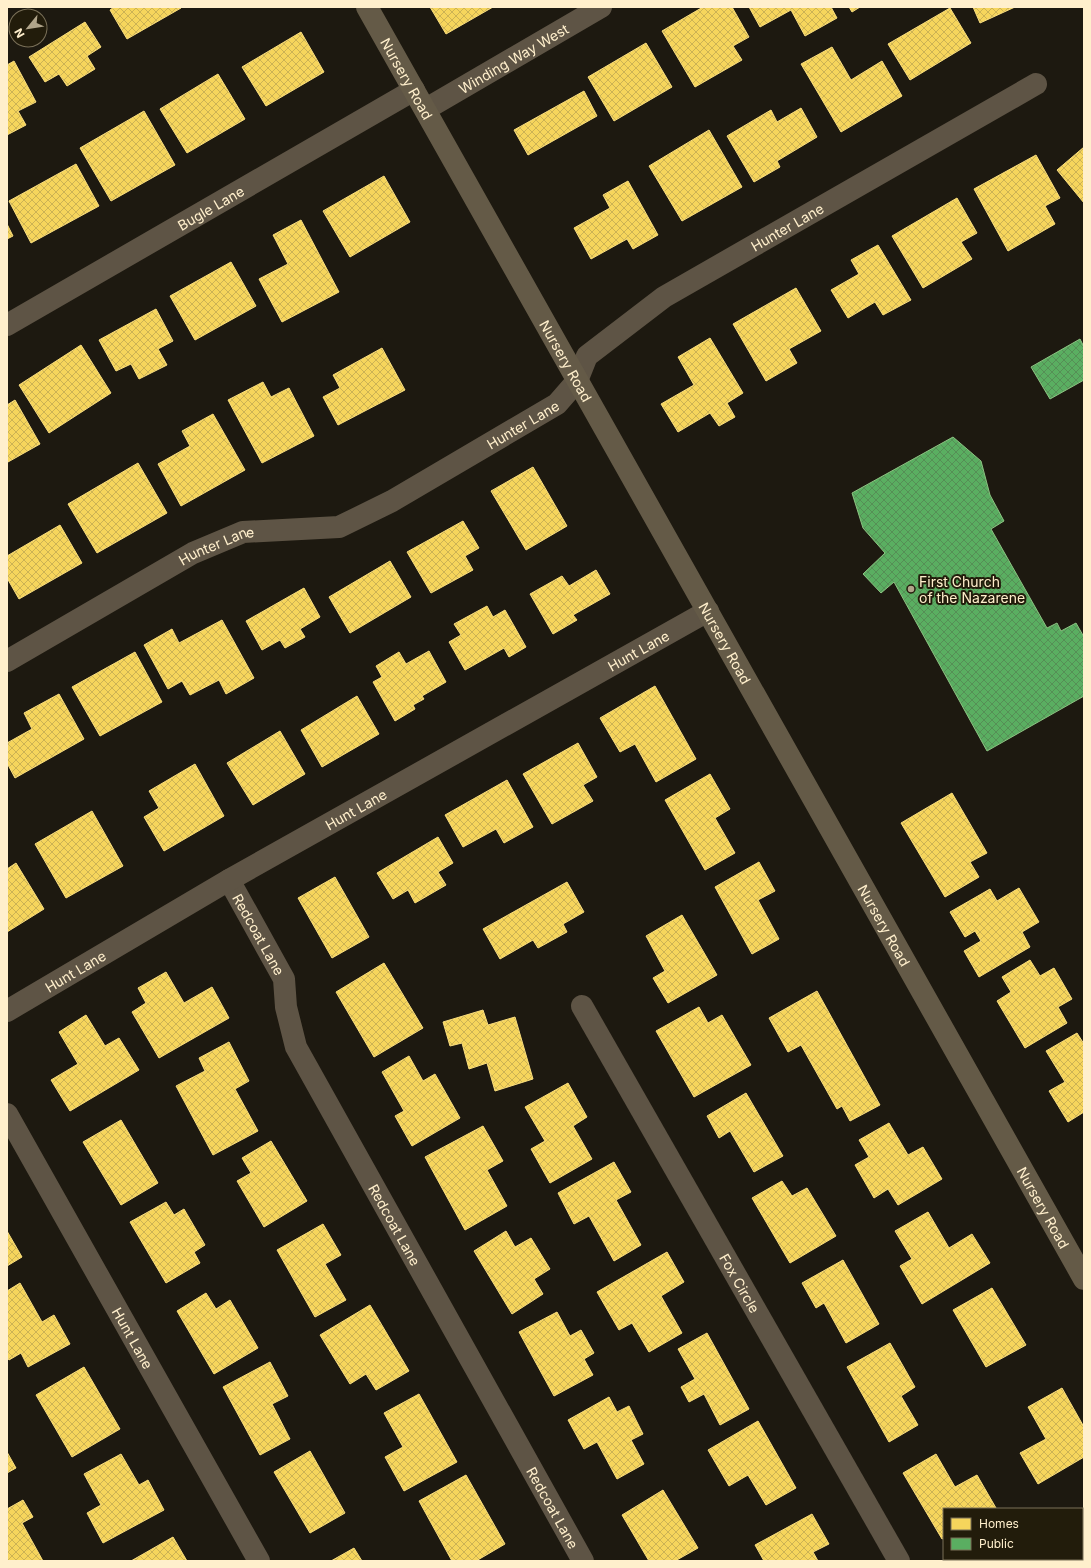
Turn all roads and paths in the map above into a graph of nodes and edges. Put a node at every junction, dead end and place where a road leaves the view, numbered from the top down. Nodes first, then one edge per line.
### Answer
1 (367, 7) edge
2 (601, 7) edge
3 (1036, 84) dead end
4 (414, 90) junction
5 (426, 109) junction
6 (7, 325) edge
7 (577, 381) junction
8 (708, 611) junction
9 (7, 661) edge
10 (229, 880) junction
11 (582, 1006) dead end
12 (7, 1011) edge
13 (7, 1114) edge
14 (1084, 1279) edge
15 (259, 1561) edge
16 (583, 1561) edge
17 (899, 1561) edge

1 - 4 street, Nursery Road
2 - 5 street, Winding Way West
3 - 7 street, Hunter Lane
4 - 5 street, Nursery Road
4 - 6 street, Bugle Lane
5 - 7 street, Nursery Road
7 - 8 street, Nursery Road
7 - 9 street, Hunter Lane
8 - 10 street, Hunt Lane
8 - 14 street, Nursery Road
10 - 12 street, Hunt Lane
10 - 16 street, Redcoat Lane
11 - 17 street, Fox Circle
13 - 15 street, Hunt Lane

